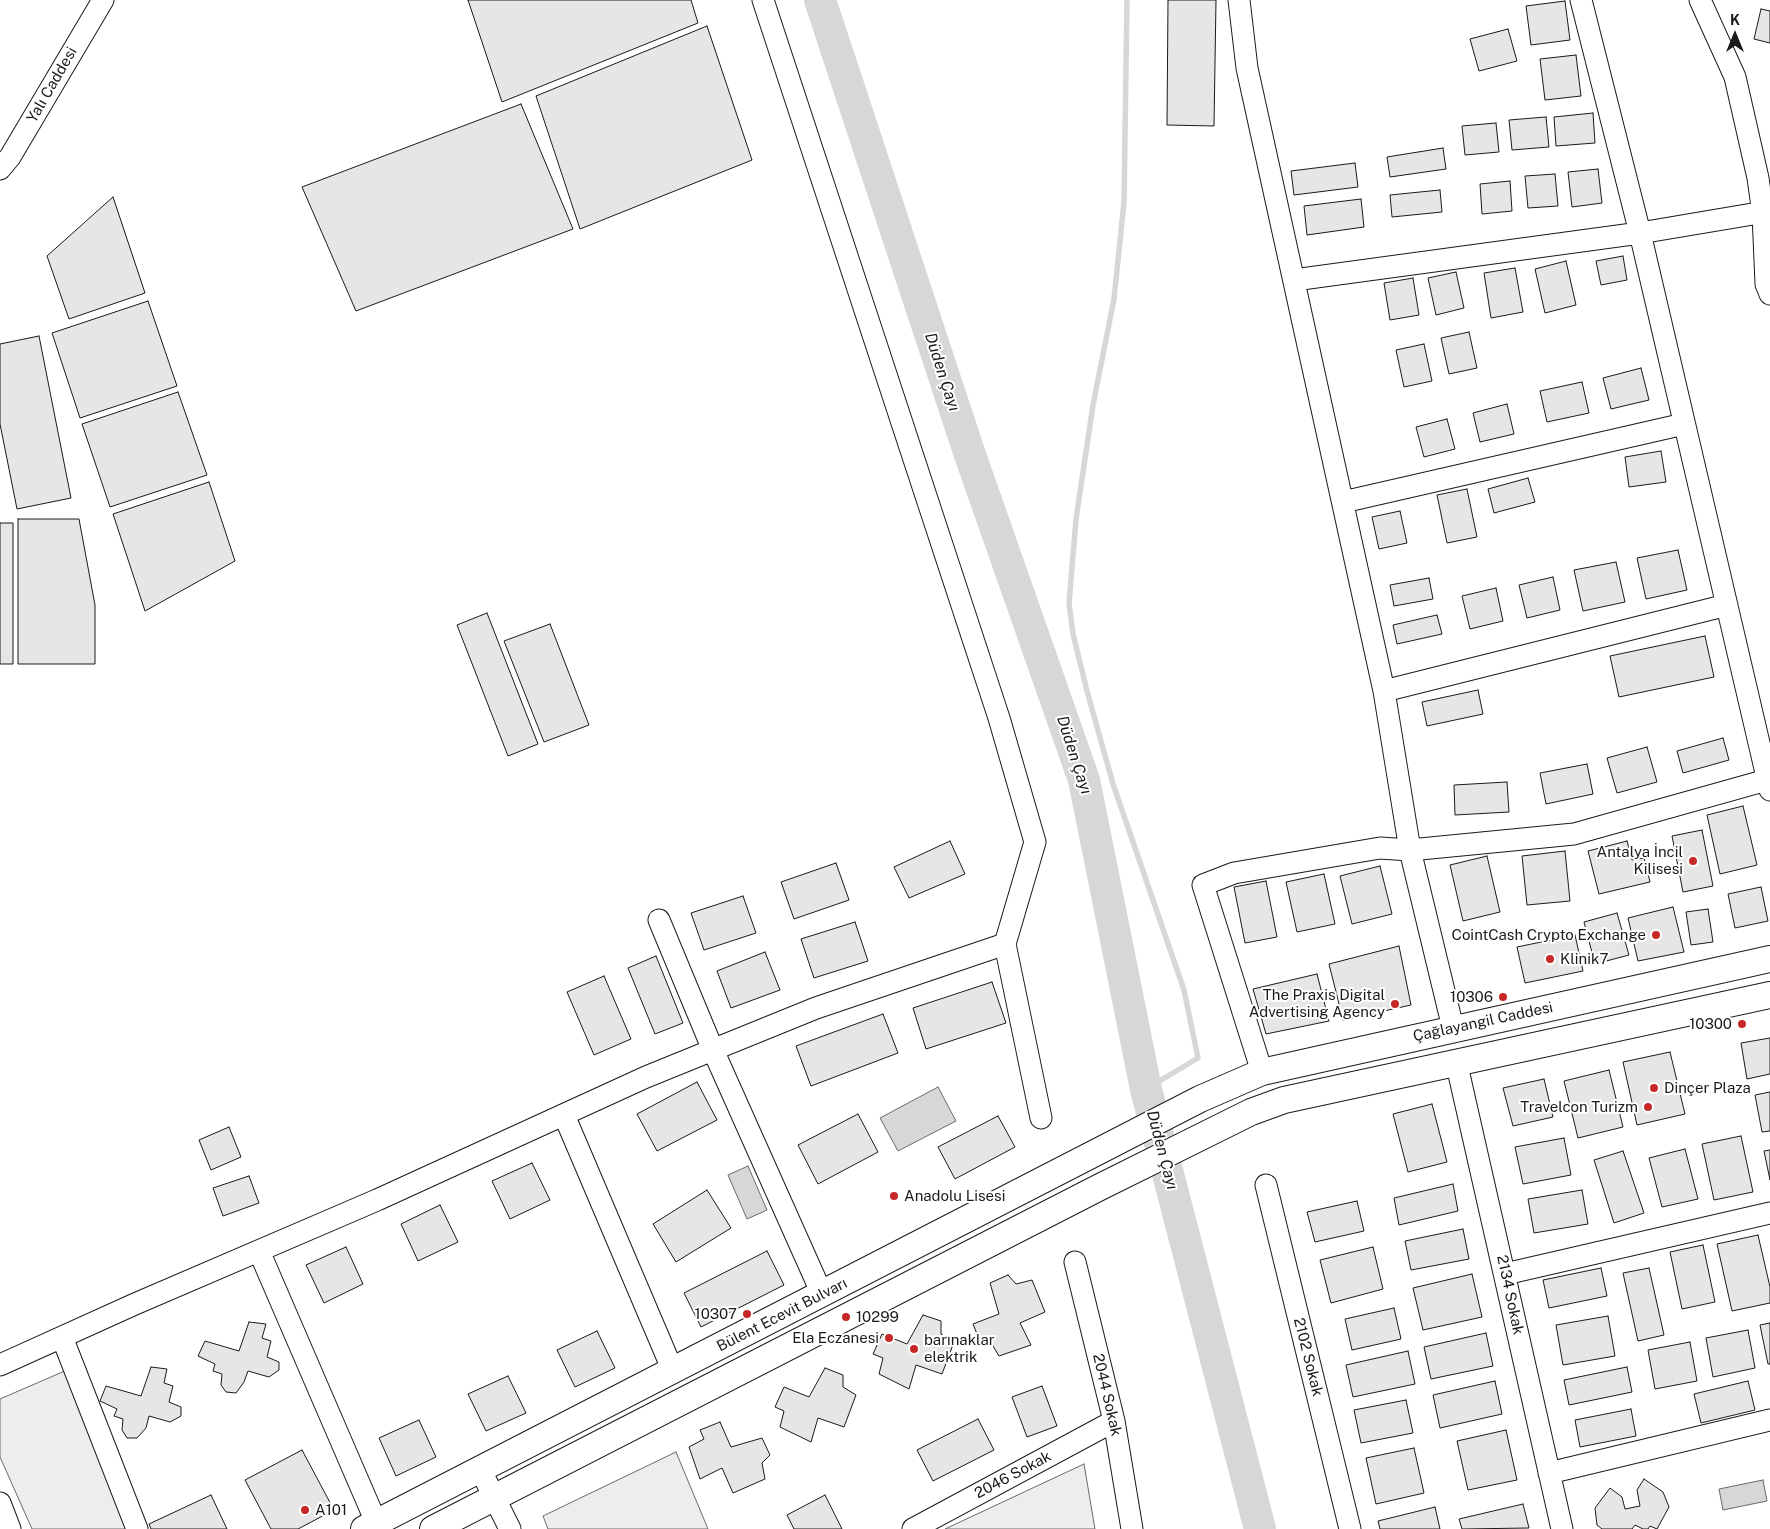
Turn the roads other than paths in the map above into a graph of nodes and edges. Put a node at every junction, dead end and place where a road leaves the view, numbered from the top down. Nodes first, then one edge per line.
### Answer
1 (103, 0) edge
2 (763, 0) edge
3 (1239, 0) edge
4 (1581, 0) edge
5 (1700, 0) edge
6 (0, 170) edge
7 (1767, 212) edge
8 (1640, 233) junction
9 (1294, 280) junction
10 (1770, 294) edge
11 (1684, 424) junction
12 (1343, 502) junction
13 (1727, 605) junction
14 (1384, 691) junction
15 (1769, 783) edge
16 (1410, 850) junction
17 (659, 920) dead end
18 (1005, 944) junction
19 (1770, 959) edge
20 (1770, 995) edge
21 (1453, 1028) junction
22 (713, 1050) junction
23 (1456, 1061) junction
24 (1262, 1072) junction
25 (1200, 1099) joint
26 (564, 1115) junction
27 (1041, 1118) dead end
28 (1266, 1185) dead end
29 (1770, 1213) edge
30 (259, 1251) junction
31 (1075, 1262) dead end
32 (1505, 1274) junction
33 (822, 1294) junction
34 (62, 1337) junction
35 (0, 1365) edge
36 (673, 1371) junction
37 (1770, 1420) edge
38 (1114, 1421) junction
39 (480, 1469) junction
40 (1549, 1473) junction
41 (495, 1497) junction
42 (0, 1503) edge
43 (370, 1526) edge
44 (10, 1529) edge
45 (137, 1529) edge
46 (433, 1529) edge
47 (510, 1529) edge
48 (913, 1529) edge
49 (1132, 1529) edge
50 (1350, 1529) edge
51 (1562, 1529) edge

1 - 6 street, Yalı Caddesi
2 - 18 street
3 - 9 street
4 - 8 street
5 - 7 street
7 - 8 street
7 - 10 street
8 - 9 street
8 - 11 street
9 - 12 street
11 - 12 street
11 - 13 street
12 - 14 street
13 - 14 street
13 - 15 street
14 - 16 street
15 - 16 street
16 - 21 street
16 - 24 street
17 - 22 street
18 - 22 street
18 - 27 street
19 - 21 main road, Çağlayangil Caddesi
20 - 23 main road
21 - 24 main road, Çağlayangil Caddesi
22 - 26 street
22 - 33 street
23 - 32 street, 2134 Sokak
23 - 41 main road, Bülent Ecevit Bulvarı
24 - 25 main road, Çağlayangil Caddesi
25 - 33 main road, Bülent Ecevit Bulvarı
26 - 30 street
26 - 36 street
28 - 50 street, 2102 Sokak
29 - 32 street
30 - 34 street
30 - 43 street
31 - 38 street, 2044 Sokak
32 - 40 street, 2134 Sokak
33 - 36 main road, Bülent Ecevit Bulvarı
34 - 35 street
34 - 45 street
36 - 39 main road, Bülent Ecevit Bulvarı
37 - 40 street
38 - 48 street, 2046 Sokak
38 - 49 street, 2044 Sokak
39 - 41 street
39 - 43 main road, Bülent Ecevit Bulvarı
40 - 51 street, 2134 Sokak
41 - 46 main road, Bülent Ecevit Bulvarı
41 - 47 street
42 - 44 street

